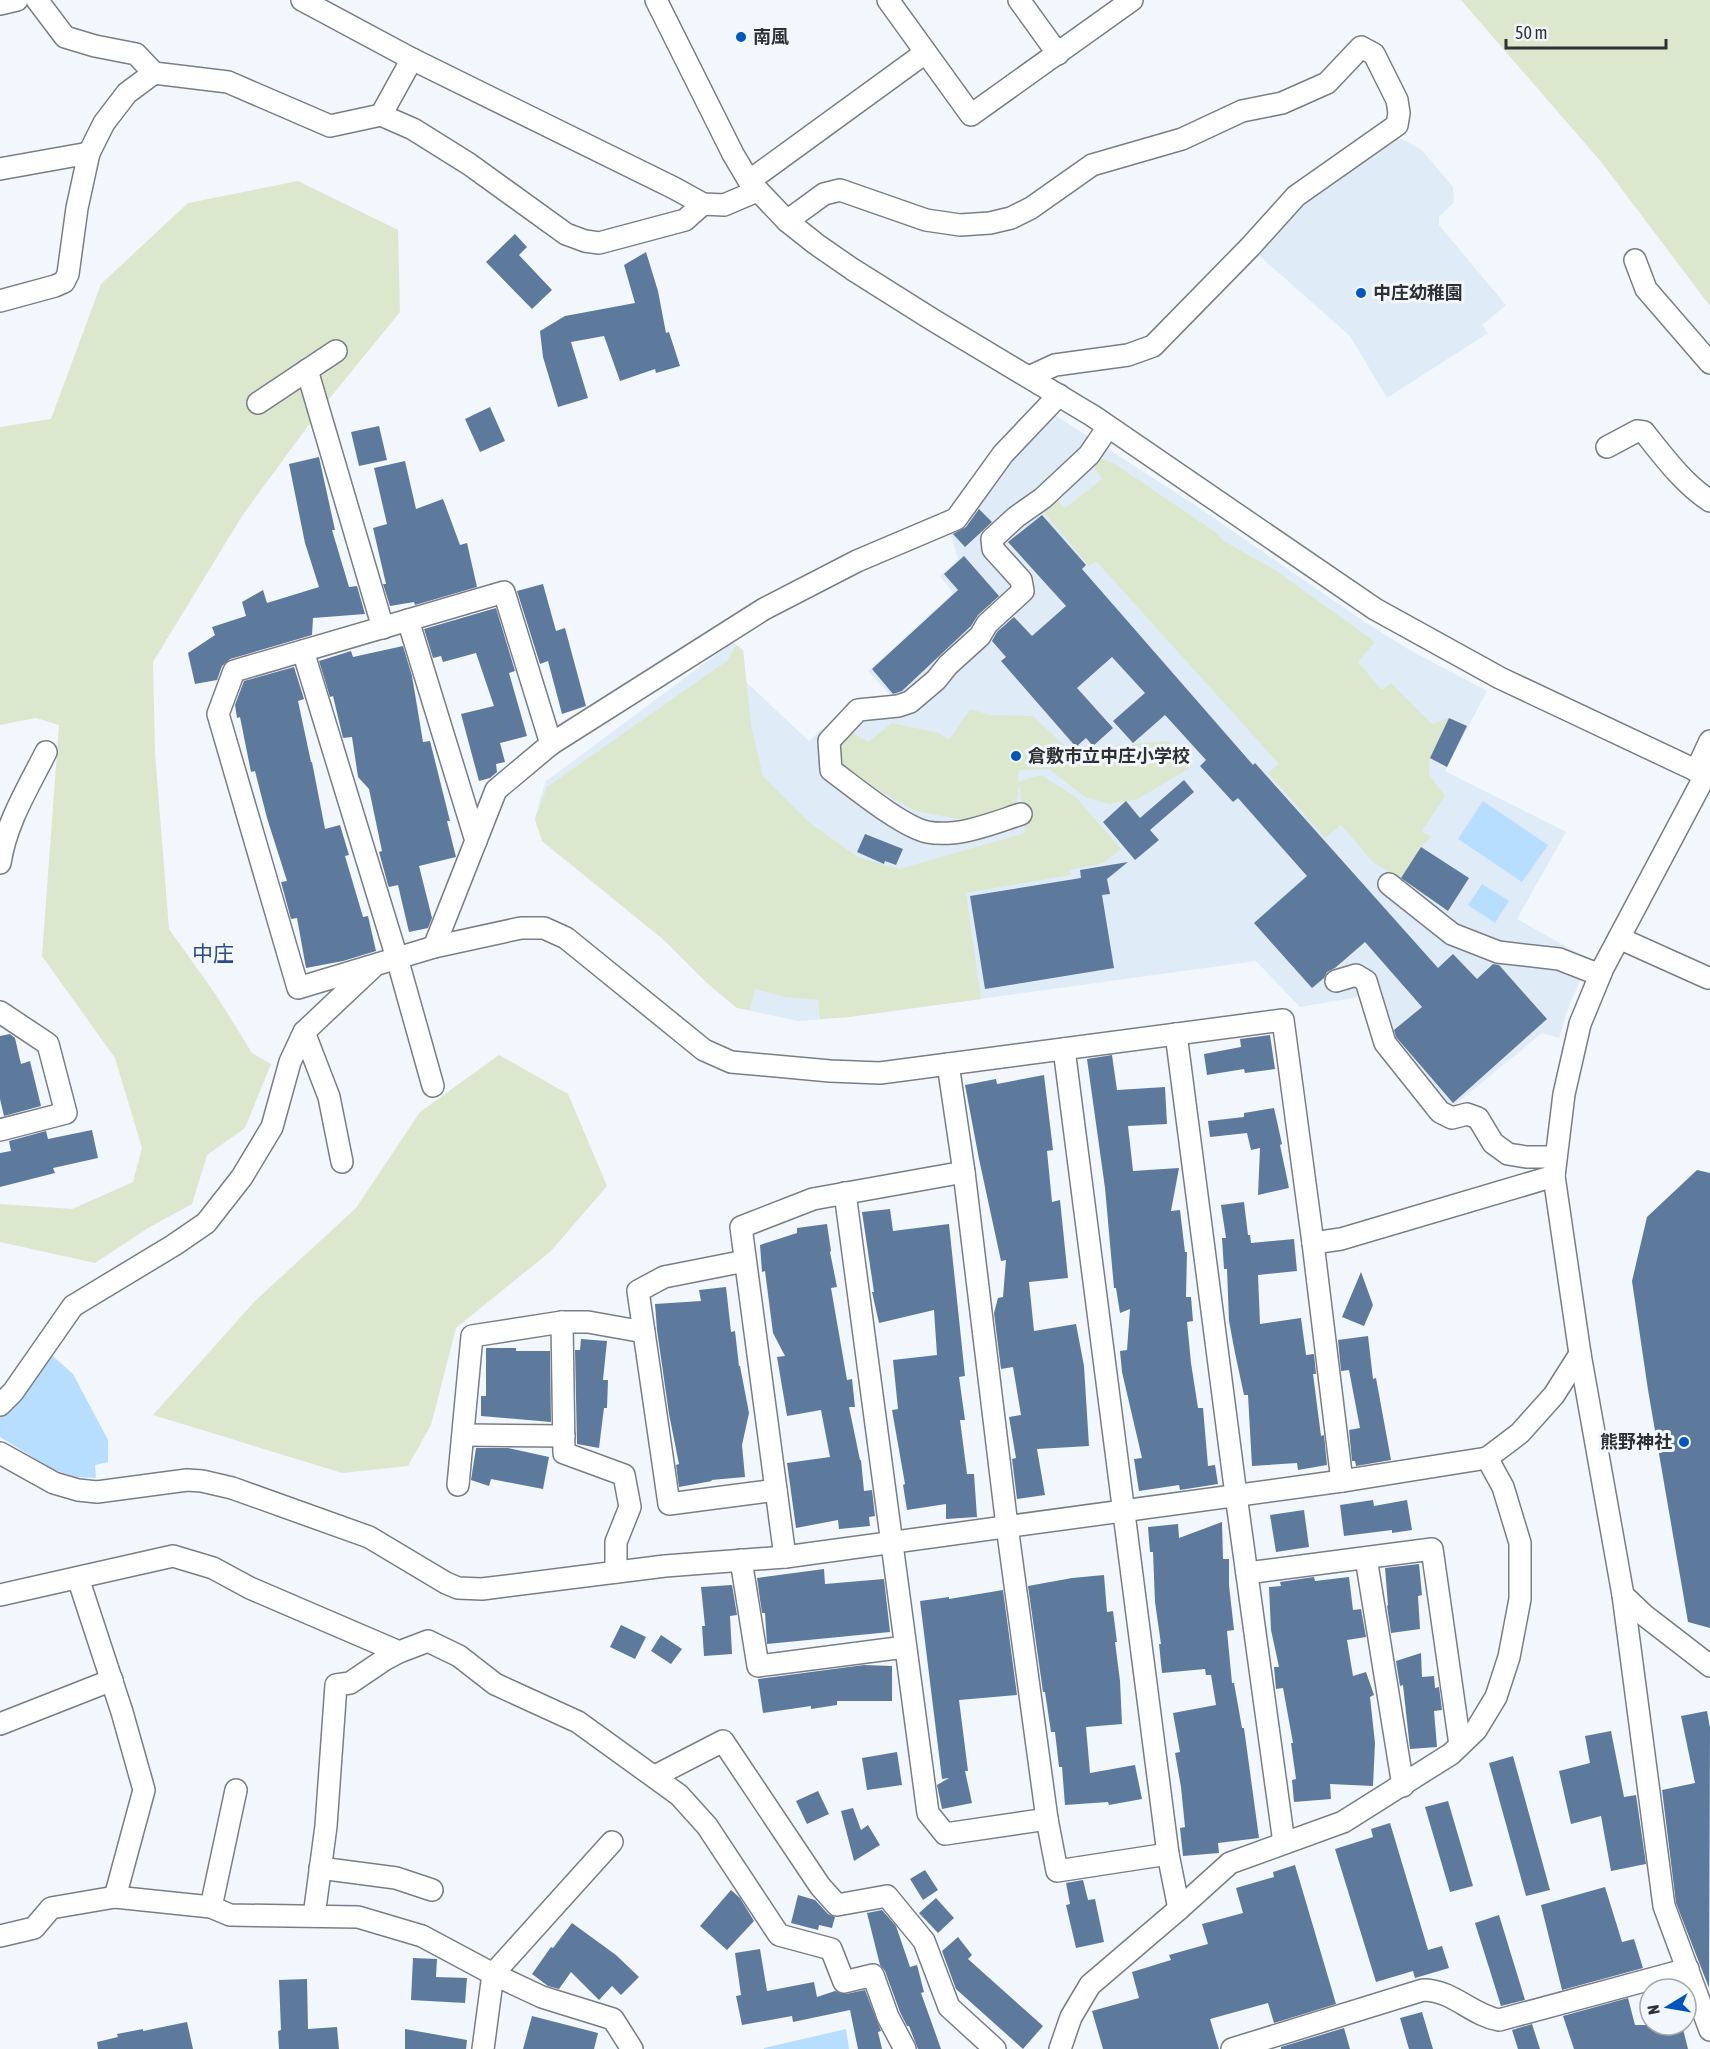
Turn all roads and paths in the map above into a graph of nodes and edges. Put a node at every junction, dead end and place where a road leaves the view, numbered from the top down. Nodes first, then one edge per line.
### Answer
1 (17, 0) edge
2 (37, 0) edge
3 (302, 0) edge
4 (656, 0) edge
5 (888, 0) edge
6 (1019, 0) edge
7 (1132, 0) edge
8 (0, 4) edge
9 (925, 53) junction
10 (1058, 54) junction
11 (412, 59) junction
12 (154, 73) junction
13 (381, 115) junction
14 (89, 153) junction
15 (0, 169) edge
16 (753, 186) junction
17 (703, 204) junction
18 (787, 221) junction
19 (1635, 260) dead end
20 (0, 301) edge
21 (336, 351) dead end
22 (1710, 363) edge
23 (307, 370) junction
24 (1029, 377) junction
25 (1059, 395) junction
26 (258, 403) dead end
27 (1108, 427) junction
28 (1606, 447) dead end
29 (1710, 501) edge
30 (408, 620) junction
31 (383, 628) junction
32 (303, 651) junction
33 (1710, 741) edge
34 (551, 744) junction
35 (46, 752) dead end
36 (1704, 774) edge
37 (8, 808) edge
38 (1022, 814) dead end
39 (476, 841) junction
40 (0, 862) edge
41 (1389, 884) dead end
42 (1619, 938) junction
43 (434, 948) junction
44 (397, 958) junction
45 (375, 965) junction
46 (1600, 975) junction
47 (1709, 977) edge
48 (1336, 981) dead end
49 (0, 1012) edge
50 (304, 1032) junction
51 (1176, 1034) junction
52 (1064, 1049) junction
53 (948, 1064) junction
54 (433, 1086) dead end
55 (0, 1130) edge
56 (342, 1162) dead end
57 (1555, 1166) junction
58 (964, 1172) junction
59 (845, 1193) junction
60 (1313, 1243) junction
61 (745, 1261) junction
62 (562, 1322) junction
63 (644, 1332) junction
64 (1580, 1354) junction
65 (0, 1405) edge
66 (463, 1436) junction
67 (564, 1436) junction
68 (0, 1453) edge
69 (1487, 1458) junction
70 (1342, 1481) junction
71 (458, 1485) dead end
72 (776, 1490) junction
73 (1236, 1495) junction
74 (1123, 1510) junction
75 (1007, 1526) junction
76 (891, 1541) junction
77 (785, 1557) junction
78 (1366, 1558) junction
79 (741, 1560) junction
80 (616, 1572) junction
81 (1247, 1574) junction
82 (78, 1578) junction
83 (0, 1595) edge
84 (1623, 1595) junction
85 (905, 1647) junction
86 (399, 1653) junction
87 (1710, 1666) edge
88 (112, 1680) junction
89 (0, 1724) edge
90 (1460, 1745) junction
91 (655, 1776) junction
92 (1403, 1786) junction
93 (236, 1790) dead end
94 (1047, 1819) junction
95 (612, 1842) dead end
96 (1284, 1843) junction
97 (1168, 1854) junction
98 (320, 1868) junction
99 (432, 1890) dead end
100 (115, 1897) junction
101 (211, 1907) junction
102 (1179, 1909) junction
103 (314, 1916) junction
104 (0, 1936) edge
105 (1688, 1969) junction
106 (493, 1974) junction
107 (1710, 2030) edge
108 (483, 2049) edge
109 (632, 2049) edge
110 (905, 2049) edge
111 (995, 2049) edge
112 (1060, 2049) edge
113 (1232, 2049) edge

1 - 8 street
2 - 12 street
3 - 11 street
4 - 16 street
5 - 9 street
6 - 10 street
7 - 10 street
9 - 10 street
9 - 16 street
11 - 13 street
11 - 17 street
12 - 13 street
12 - 14 street
13 - 17 street
14 - 15 street
14 - 20 street
16 - 17 street
16 - 18 street
18 - 24 street
18 - 24 street
19 - 22 street
21 - 23 street
23 - 26 street
23 - 31 street
24 - 25 street
25 - 27 street
25 - 34 street
27 - 36 street
27 - 38 street
28 - 29 street
30 - 31 street
30 - 34 street
30 - 39 street
31 - 32 street
32 - 44 street
32 - 45 street
33 - 36 street
34 - 39 street
35 - 37 street
36 - 42 street
37 - 40 street
39 - 43 street
41 - 46 street
42 - 46 street
42 - 47 street
43 - 44 street
43 - 53 street
44 - 45 street
44 - 54 street
45 - 50 street
46 - 57 street
48 - 57 street
49 - 55 street
50 - 56 street
50 - 65 street
51 - 52 street
51 - 60 street
51 - 73 street
52 - 53 street
52 - 74 street
53 - 58 street
57 - 60 street
57 - 64 street
58 - 59 street
58 - 75 street
59 - 61 street
59 - 76 street
60 - 70 street
61 - 63 street
61 - 72 street
62 - 63 street
62 - 66 street
62 - 67 street
63 - 72 street
64 - 69 street
64 - 84 street
66 - 67 street
66 - 71 street
67 - 80 street
68 - 80 street
69 - 70 street
69 - 90 street
70 - 73 street
72 - 77 street
73 - 74 street
73 - 81 street
74 - 75 street
74 - 97 street
75 - 76 street
75 - 94 street
76 - 77 street
76 - 85 street
77 - 79 street
78 - 81 street
78 - 90 street
78 - 92 street
79 - 80 street
79 - 85 street
81 - 96 street
82 - 83 street
82 - 86 street
82 - 88 street
84 - 87 street
84 - 105 street
85 - 94 street
86 - 91 street
86 - 98 street
88 - 89 street
88 - 100 street
90 - 92 street
91 - 110 street
91 - 111 street
92 - 96 street
93 - 101 street
94 - 97 street
95 - 106 street
96 - 102 street
97 - 102 street
98 - 99 street
98 - 103 street
100 - 101 street
100 - 104 street
101 - 103 street
102 - 112 street
103 - 106 street
105 - 107 street
105 - 113 street
106 - 108 street
106 - 109 street

